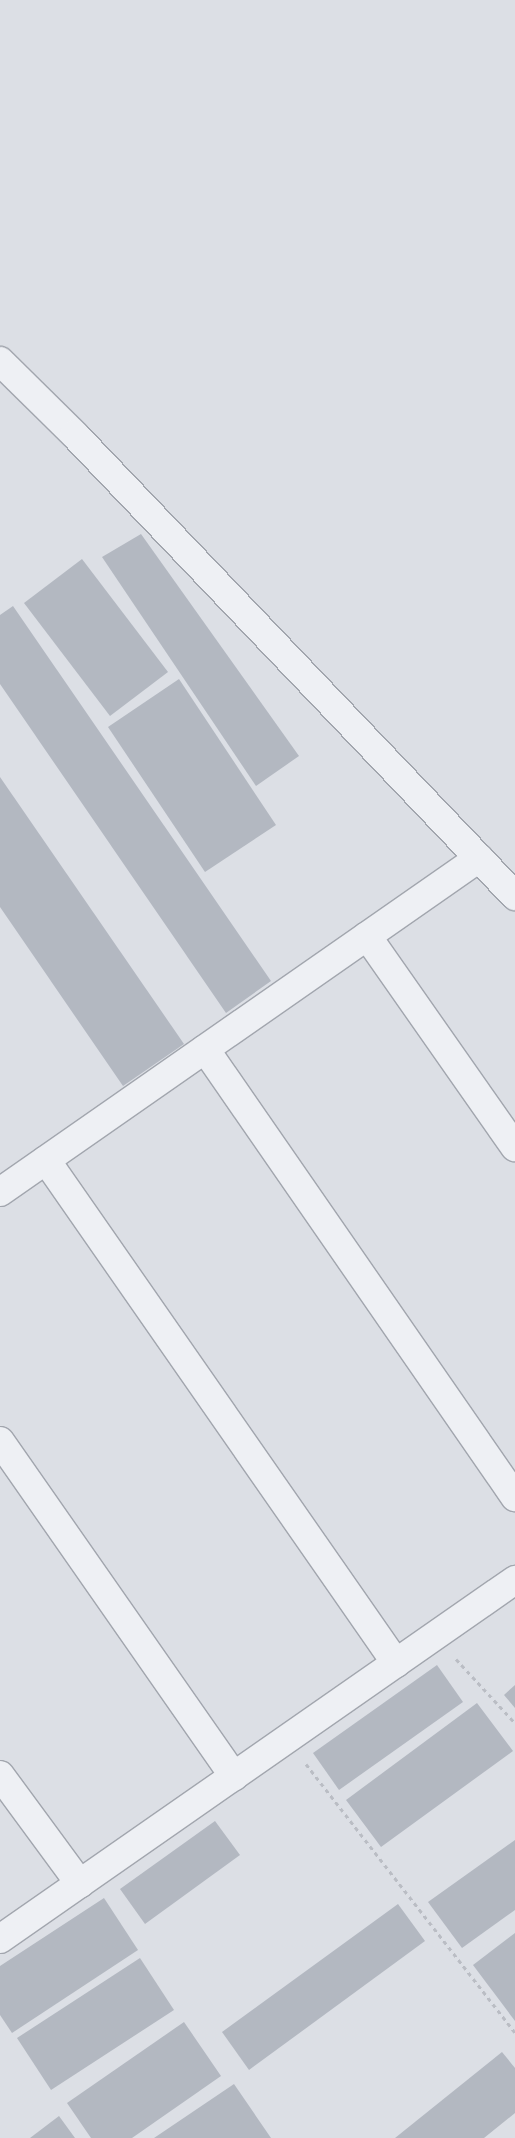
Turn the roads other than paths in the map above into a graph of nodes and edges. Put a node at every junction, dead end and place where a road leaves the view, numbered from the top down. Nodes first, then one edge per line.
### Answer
1 (0, 361) edge
2 (478, 858) junction
3 (515, 896) edge
4 (367, 936) junction
5 (206, 1048) junction
6 (515, 1147) edge
7 (46, 1160) junction
8 (0, 1192) edge
9 (0, 1441) edge
10 (515, 1496) edge
11 (515, 1580) edge
12 (396, 1663) junction
13 (0, 1775) edge
14 (234, 1776) junction
15 (80, 1884) junction
16 (0, 1939) edge

1 - 2 street
2 - 3 street
2 - 4 street
4 - 5 street
4 - 6 street
5 - 7 street
5 - 10 street
7 - 8 street
7 - 12 street
9 - 14 street
11 - 12 street
12 - 14 street
13 - 15 street
14 - 15 street
15 - 16 street

